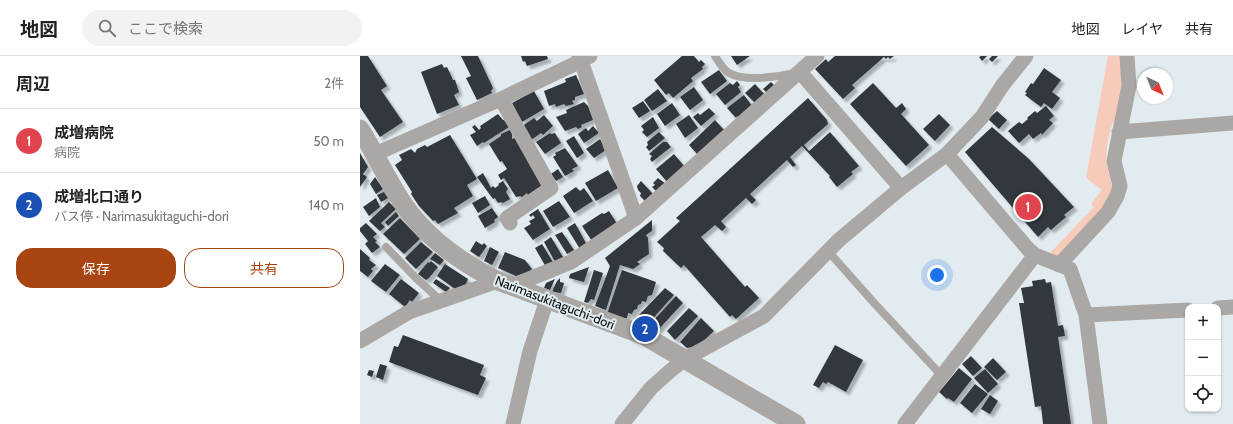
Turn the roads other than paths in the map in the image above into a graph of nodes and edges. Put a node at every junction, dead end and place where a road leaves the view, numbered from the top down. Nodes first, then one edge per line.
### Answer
1 (716, 56) edge
2 (817, 56) edge
3 (1026, 56) edge
4 (1127, 56) edge
5 (583, 58) edge
6 (800, 72) junction
7 (501, 99) junction
8 (1233, 123) edge
9 (360, 130) edge
10 (1119, 132) junction
11 (375, 154) junction
12 (947, 154) junction
13 (900, 188) junction
14 (636, 218) junction
15 (510, 223) dead end
16 (386, 247) dead end
17 (828, 251) junction
18 (1035, 255) junction
19 (1059, 265) junction
20 (505, 284) junction
21 (547, 300) junction
22 (441, 301) junction
23 (1233, 307) edge
24 (1221, 308) edge
25 (1185, 310) edge
26 (1086, 315) junction
27 (360, 341) edge
28 (685, 359) junction
29 (942, 376) junction
30 (513, 424) edge
31 (622, 424) edge
32 (796, 424) edge
33 (905, 424) edge
34 (1100, 424) edge

1 - 6 lane
2 - 6 street
3 - 12 street
4 - 10 street
5 - 7 street
5 - 14 street
6 - 13 street
6 - 14 street
7 - 11 street
7 - 15 street
8 - 10 street
9 - 11 street, Narimasukitaguchi-dori
10 - 19 street
11 - 20 street, Narimasukitaguchi-dori
12 - 13 street
12 - 18 street
13 - 17 street
14 - 20 street
16 - 22 lane
17 - 28 street
17 - 29 lane
18 - 19 street
18 - 29 street
19 - 26 street
20 - 21 street, Narimasukitaguchi-dori
20 - 22 street
21 - 28 street, Narimasukitaguchi-dori
21 - 30 street
22 - 27 street
23 - 24 street
25 - 26 street
26 - 34 street
28 - 31 street
28 - 32 street, Narimasukitaguchi-dori
29 - 33 street

